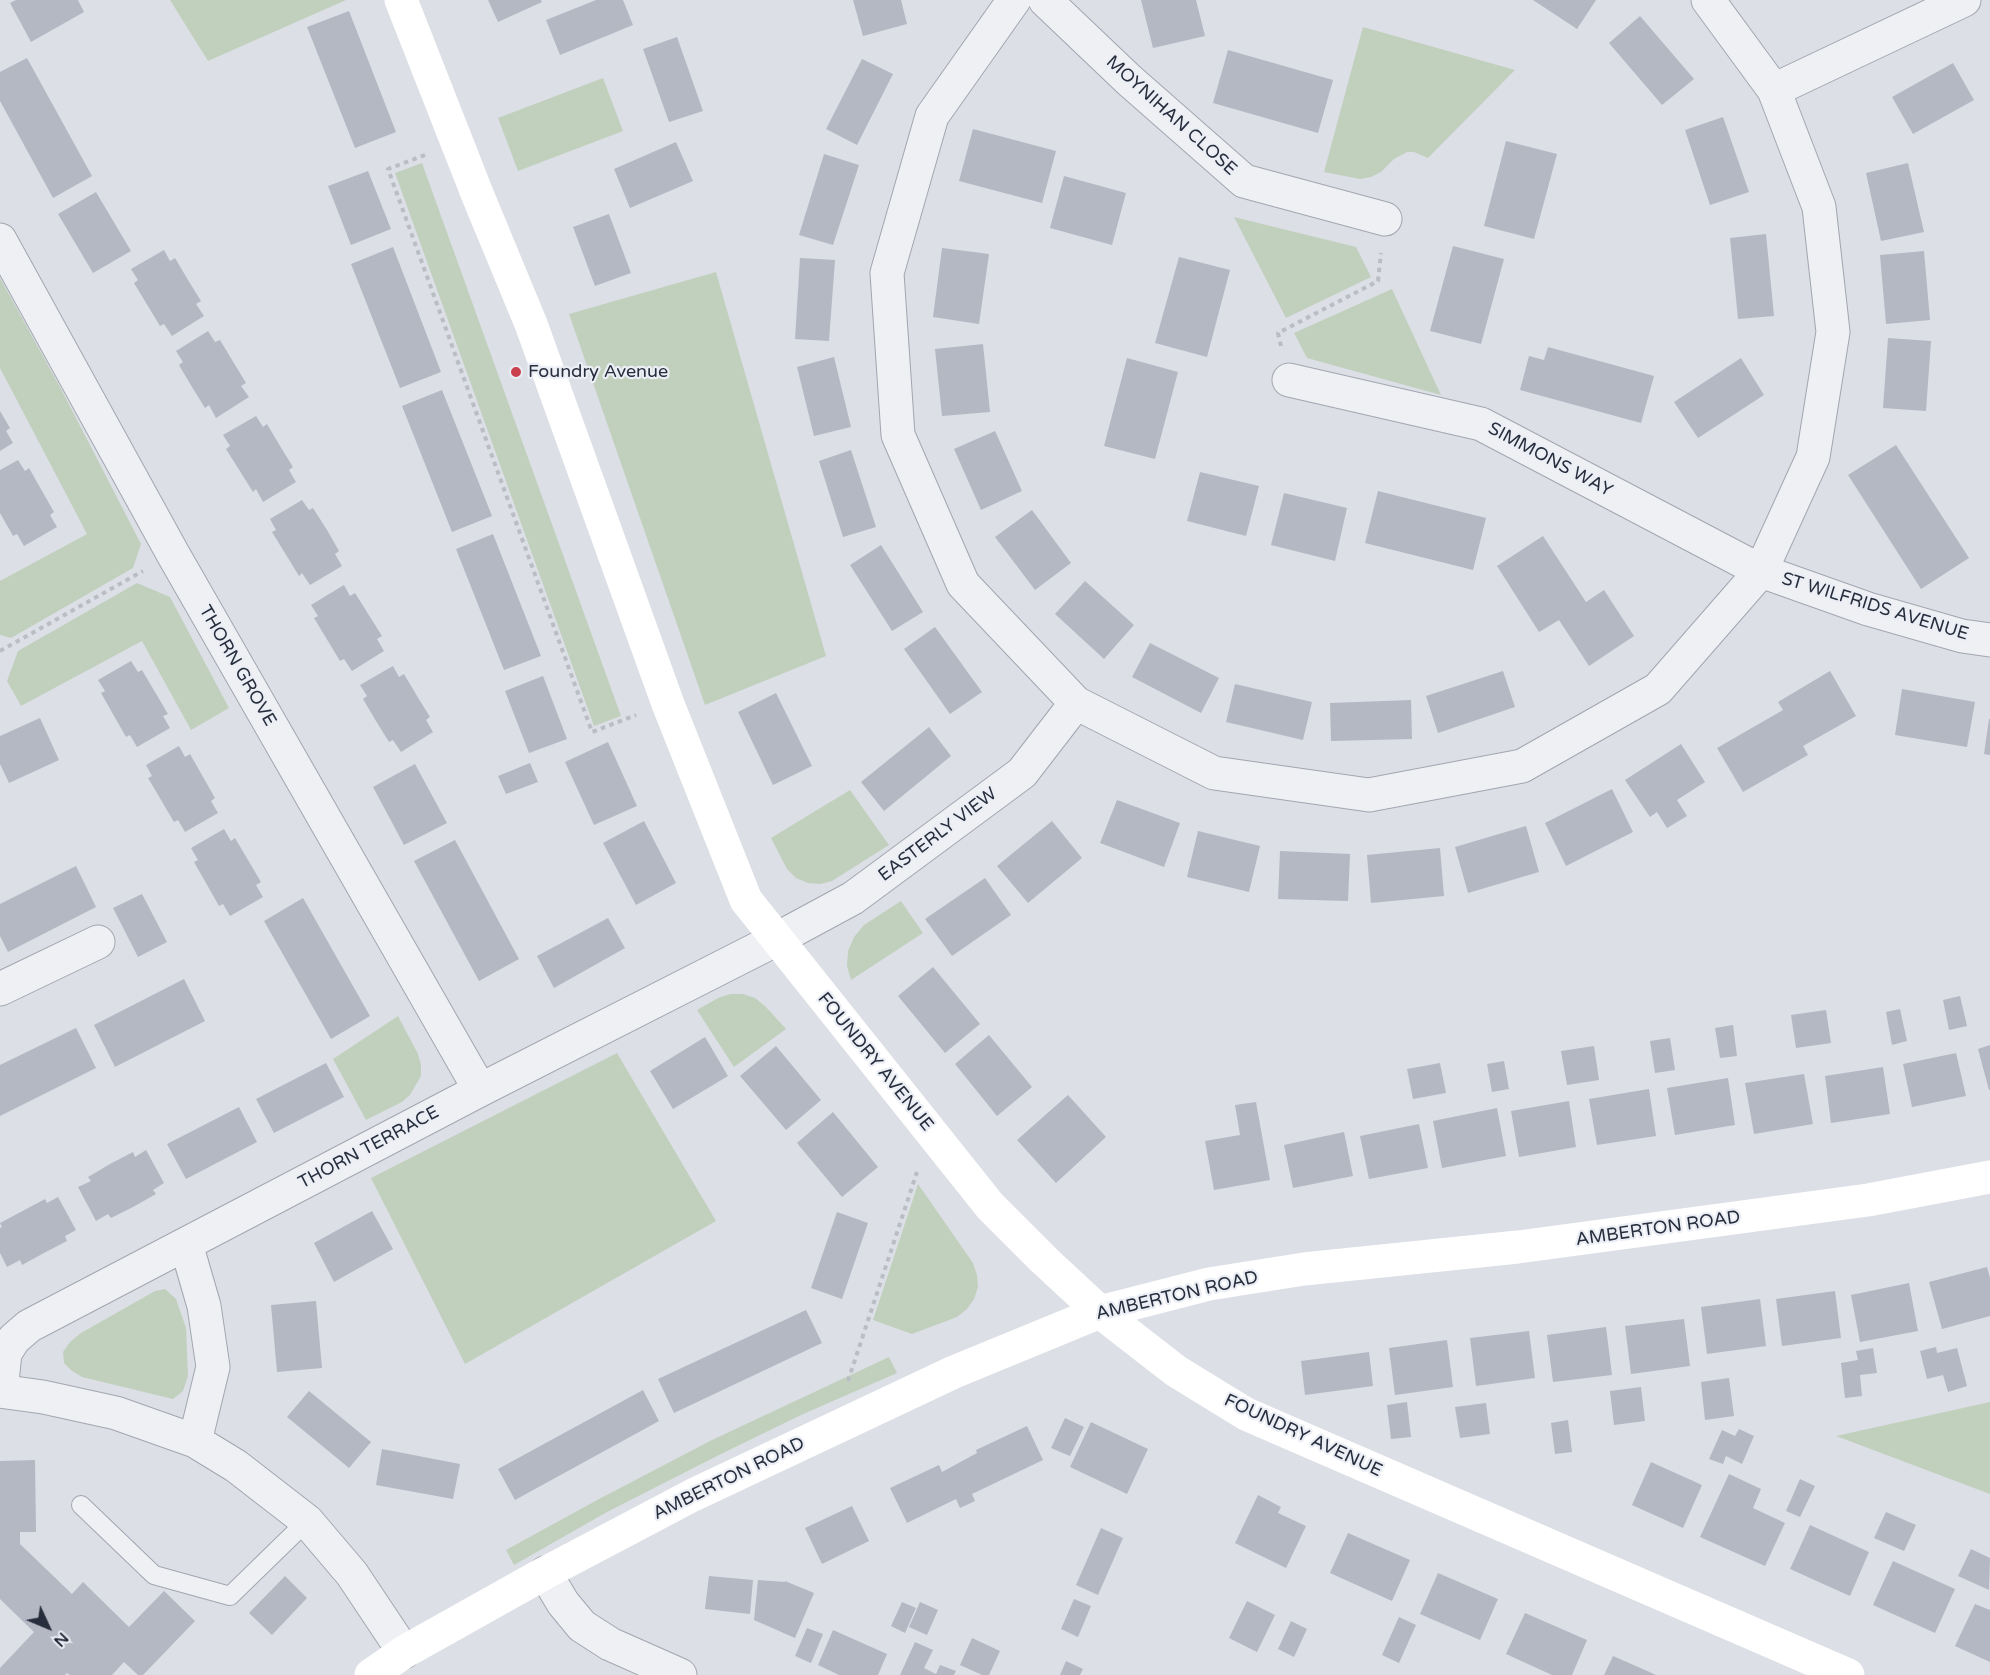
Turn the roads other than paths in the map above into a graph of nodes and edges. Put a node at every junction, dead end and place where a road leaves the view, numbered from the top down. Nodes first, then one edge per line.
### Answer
1 (401, 0) edge
2 (1014, 0) edge
3 (1045, 0) edge
4 (1708, 0) edge
5 (1965, 0) edge
6 (1773, 90) junction
7 (1385, 219) road end
8 (0, 240) edge
9 (1289, 380) road end
10 (1761, 572) junction
11 (1990, 640) edge
12 (1076, 703) junction
13 (777, 939) junction
14 (98, 942) dead end
15 (0, 989) edge
16 (480, 1090) junction
17 (1990, 1177) edge
18 (186, 1244) junction
19 (1100, 1312) junction
20 (1, 1391) edge
21 (195, 1441) junction
22 (81, 1505) dead end
23 (307, 1521) junction
24 (544, 1573) junction
25 (404, 1652) junction
26 (371, 1675) edge
27 (680, 1675) edge
28 (1848, 1675) edge

1 - 13 street, FOUNDRY AVENUE
2 - 12 street
3 - 7 street, MOYNIHAN CLOSE
4 - 6 street
5 - 6 street
6 - 10 street
8 - 16 street, THORN GROVE
9 - 10 street, SIMMONS WAY
10 - 11 street, ST WILFRIDS AVENUE
10 - 12 street
12 - 13 street, EASTERLY VIEW
13 - 16 street, THORN TERRACE
13 - 19 street, FOUNDRY AVENUE
14 - 15 street
16 - 18 street, THORN TERRACE
17 - 19 street, AMBERTON ROAD
18 - 20 street, THORN TERRACE
18 - 21 street
19 - 24 street, AMBERTON ROAD
19 - 28 street, FOUNDRY AVENUE
20 - 21 street
21 - 23 street
22 - 23 lane
23 - 25 street
24 - 25 street, AMBERTON ROAD
24 - 27 street
25 - 26 street, AMBERTON ROAD

